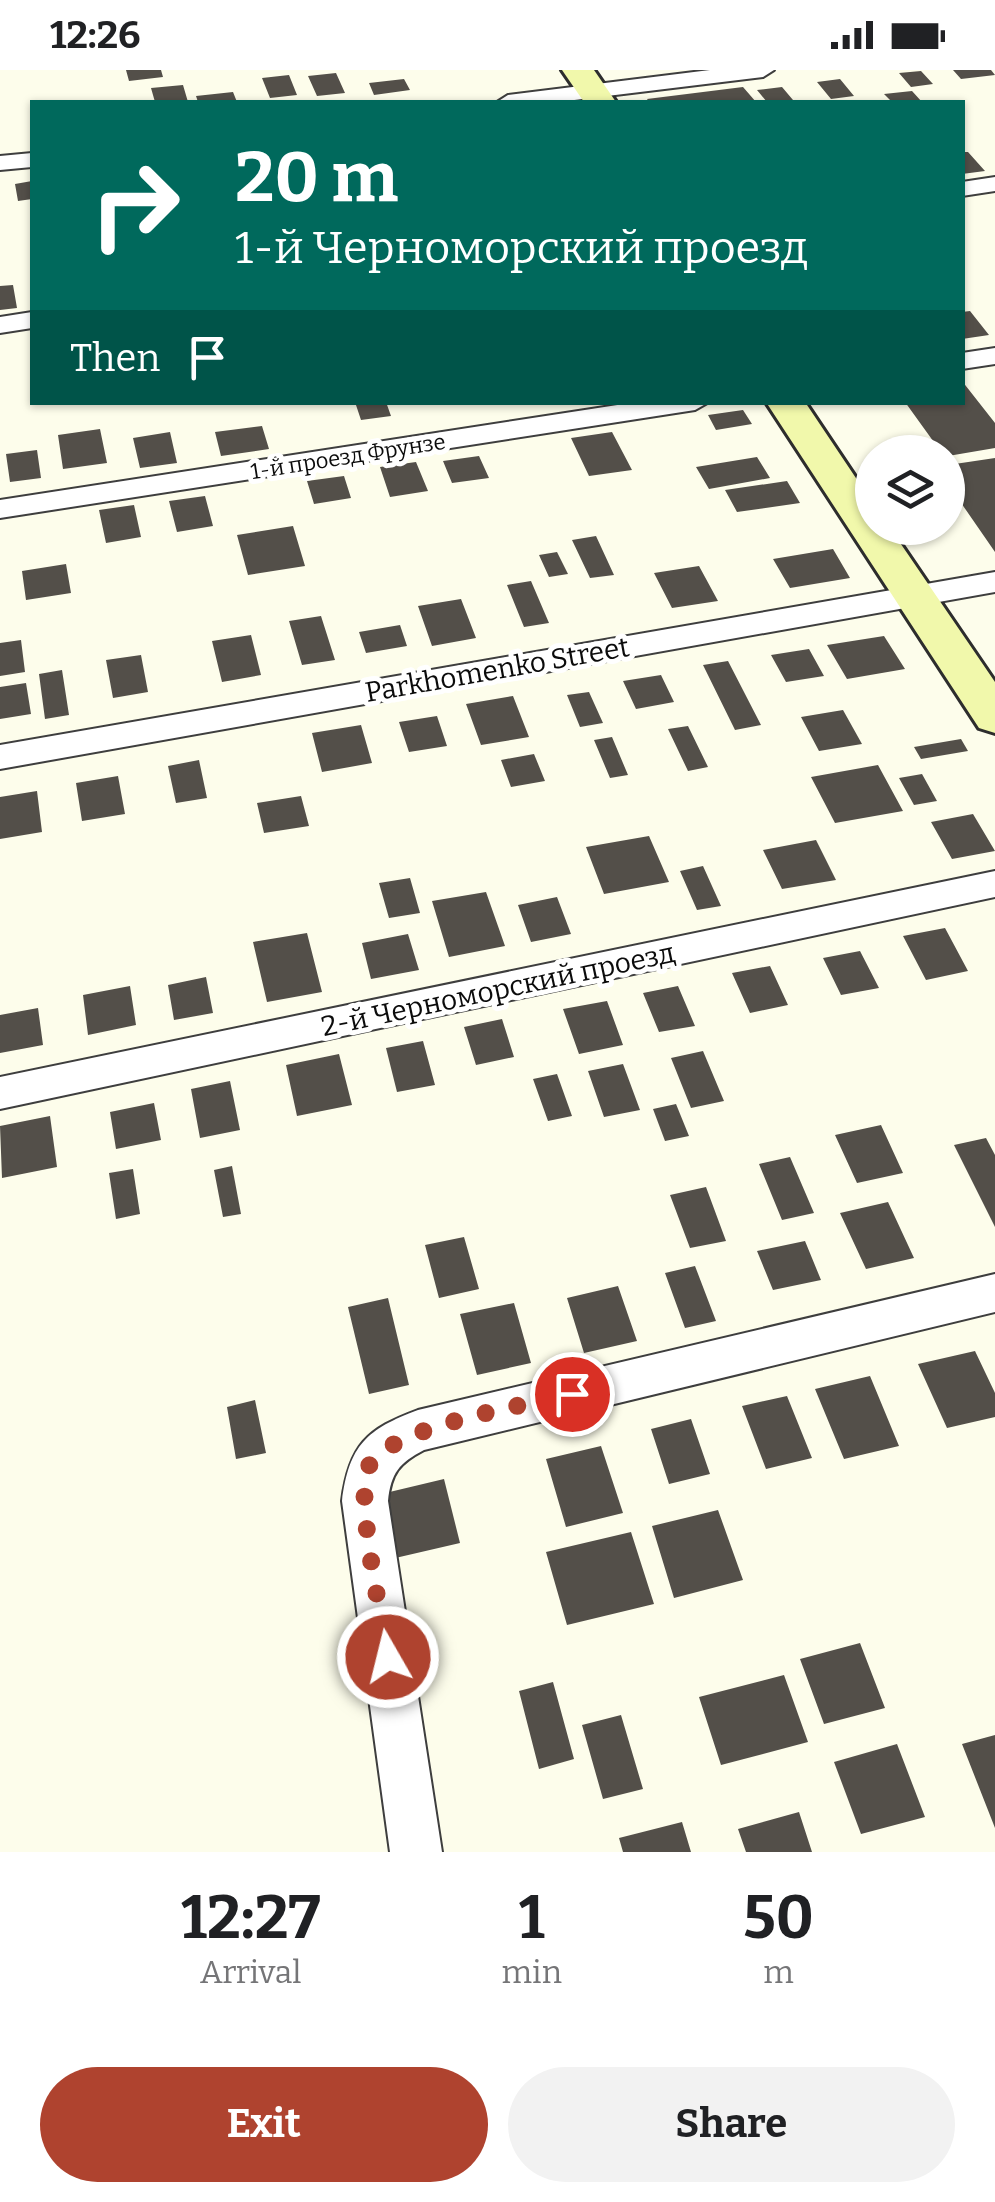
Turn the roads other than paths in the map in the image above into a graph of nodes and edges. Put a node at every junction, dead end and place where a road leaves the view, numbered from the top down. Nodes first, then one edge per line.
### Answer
1 (763, 70) edge
2 (591, 88) edge
3 (520, 100) edge
4 (30, 160) edge
5 (0, 164) edge
6 (995, 184) edge
7 (965, 189) edge
8 (30, 320) edge
9 (0, 324) edge
10 (995, 356) edge
11 (965, 361) edge
12 (676, 405) edge
13 (787, 405) edge
14 (0, 509) edge
15 (995, 582) edge
16 (917, 595) junction
17 (995, 717) edge
18 (0, 757) edge
19 (995, 884) edge
20 (0, 1093) edge
21 (995, 1293) edge
22 (416, 1852) edge

1 - 2 street
2 - 3 street
4 - 5 street
6 - 7 street
8 - 9 street
10 - 11 street
12 - 14 street, 1-й проезд Фрунзе
13 - 16 street
15 - 16 street, Parkhomenko Street
16 - 17 street
16 - 18 street, Parkhomenko Street
19 - 20 street, 2-й Черноморский проезд
21 - 22 street

